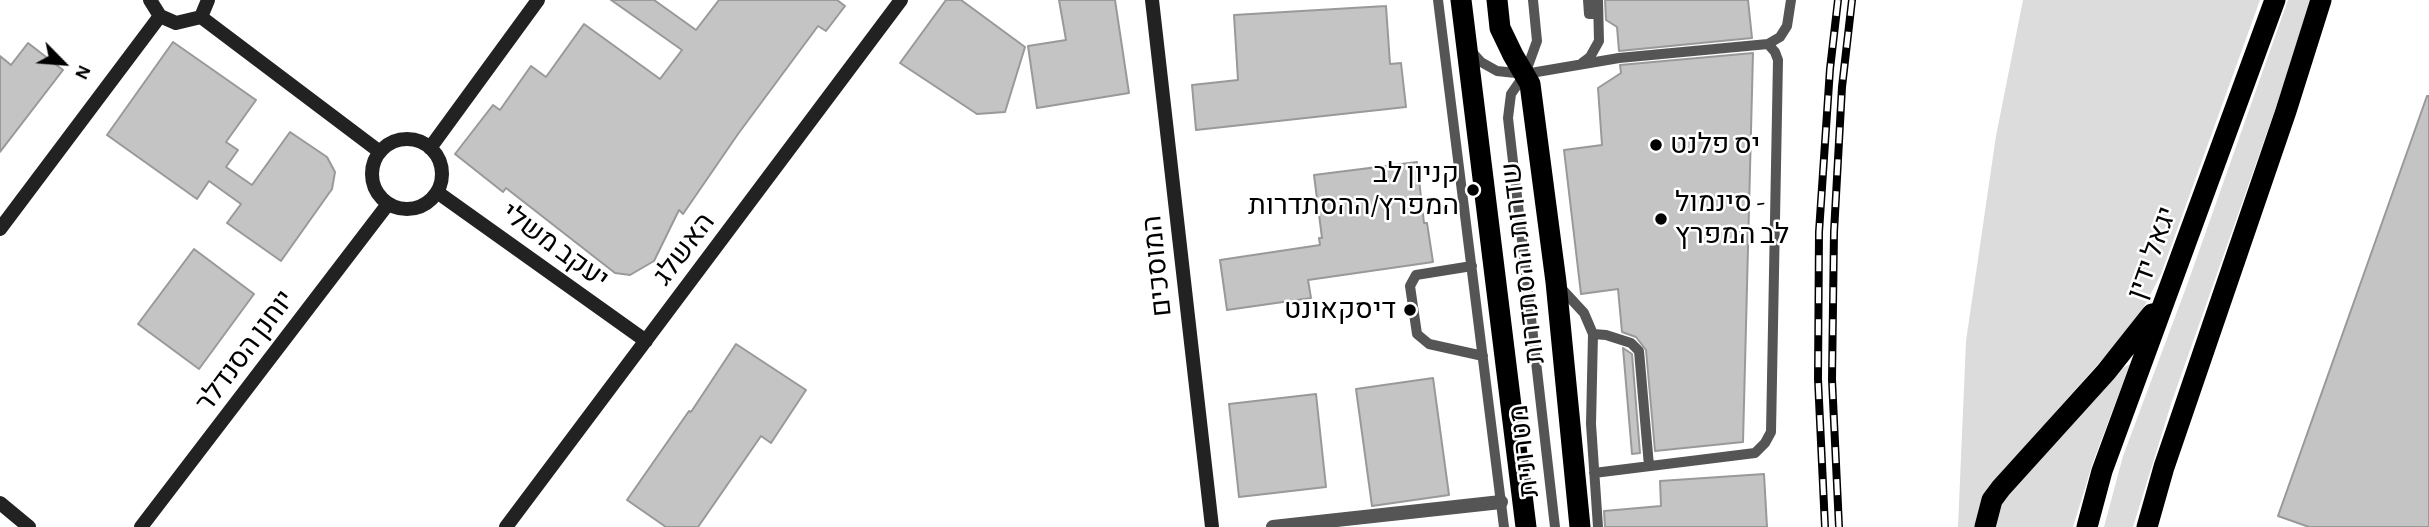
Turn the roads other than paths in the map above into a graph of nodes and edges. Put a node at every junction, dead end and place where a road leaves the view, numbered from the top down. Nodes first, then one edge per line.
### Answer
1 (150, 0) edge
2 (208, 0) edge
3 (538, 0) edge
4 (901, 0) edge
5 (1152, 0) edge
6 (1438, 0) edge
7 (1461, 0) edge
8 (1497, 0) edge
9 (1533, 0) edge
10 (1588, 0) edge
11 (1598, 0) edge
12 (1791, 0) edge
13 (2275, 0) edge
14 (2321, 0) edge
15 (1598, 14) junction
16 (160, 16) junction
17 (201, 17) junction
18 (1466, 43) junction
19 (1768, 44) junction
20 (1578, 65) junction
21 (1525, 74) junction
22 (430, 148) junction
23 (380, 152) junction
24 (437, 192) junction
25 (388, 204) junction
26 (0, 229) edge
27 (1472, 266) junction
28 (1556, 282) junction
29 (2170, 285) junction
30 (1593, 334) junction
31 (646, 341) junction
32 (1483, 356) junction
33 (1517, 449) junction
34 (1649, 466) junction
35 (1498, 470) junction
36 (1594, 473) junction
37 (1501, 502) junction
38 (0, 503) edge
39 (29, 527) edge
40 (141, 527) edge
41 (506, 527) edge
42 (1212, 527) edge
43 (1273, 527) edge
44 (1504, 527) edge
45 (1526, 527) edge
46 (1555, 527) edge
47 (1580, 527) edge
48 (1598, 527) edge
49 (1985, 527) edge
50 (2087, 527) edge
51 (2147, 527) edge

1 - 16 street
2 - 17 street
3 - 22 street
4 - 31 street, האשלג
5 - 42 street, המוסכים
6 - 27 lane
7 - 18 highway, שדרות ההסתדרות
8 - 21 highway, שדרות ההסתדרות
9 - 21 lane, מטרונית
10 - 15 lane
11 - 15 lane
12 - 19 lane
13 - 29 highway, יגאל ידין
14 - 51 highway
15 - 20 lane
16 - 17 street
16 - 26 street
17 - 23 street
18 - 21 lane
18 - 33 highway, שדרות ההסתדרות
19 - 20 lane
19 - 34 lane
20 - 21 lane
21 - 28 highway, שדרות ההסתדרות
21 - 46 lane, מטרונית
22 - 23 street
22 - 24 street
23 - 25 street
24 - 25 street
24 - 31 street, יעקב משלי
25 - 40 street, יוחנן הסנדלר
27 - 32 lane
27 - 32 lane
28 - 30 lane
28 - 47 highway, שדרות ההסתדרות
29 - 49 highway
29 - 50 highway, יגאל ידין
30 - 34 lane
30 - 36 lane
31 - 41 street, האשלג
32 - 35 lane
33 - 35 lane
33 - 45 highway, שדרות ההסתדרות
34 - 36 lane
35 - 37 lane
36 - 48 lane
37 - 43 street
37 - 44 lane
38 - 39 street

